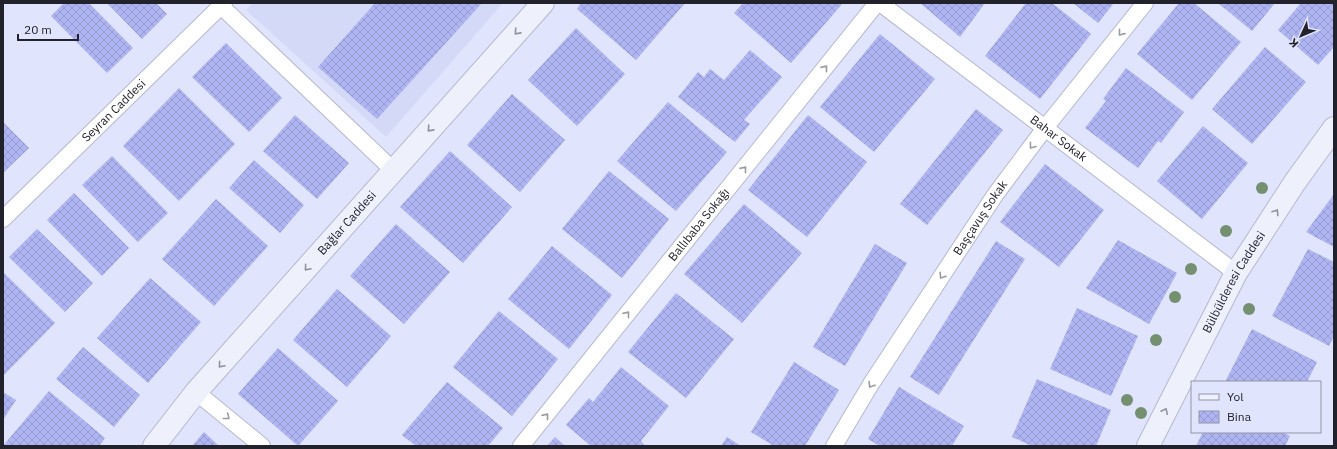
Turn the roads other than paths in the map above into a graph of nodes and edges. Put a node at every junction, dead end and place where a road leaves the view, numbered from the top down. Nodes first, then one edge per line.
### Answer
1 (543, 3) edge
2 (877, 3) edge
3 (880, 3) edge
4 (1145, 3) edge
5 (223, 4) edge
6 (1045, 128) junction
7 (1334, 128) edge
8 (393, 170) junction
9 (6, 210) edge
10 (1236, 273) junction
11 (196, 392) junction
12 (154, 446) edge
13 (262, 446) edge
14 (522, 446) edge
15 (834, 446) edge
16 (1148, 446) edge

1 -> 8 main road, Bağlar Caddesi
14 -> 2 street, Ballıbaba Sokağı
3 - 6 street, Bahar Sokak
4 -> 6 street, Başçavuş Sokak
5 - 8 street
5 - 9 street, Seyran Caddesi
6 - 10 street, Bahar Sokak
6 -> 15 street, Başçavuş Sokak
10 -> 7 main road, Bülbülderesi Caddesi
8 -> 11 main road, Bağlar Caddesi
16 -> 10 main road, Bülbülderesi Caddesi
11 - 12 main road, Bağlar Caddesi
11 -> 13 street

